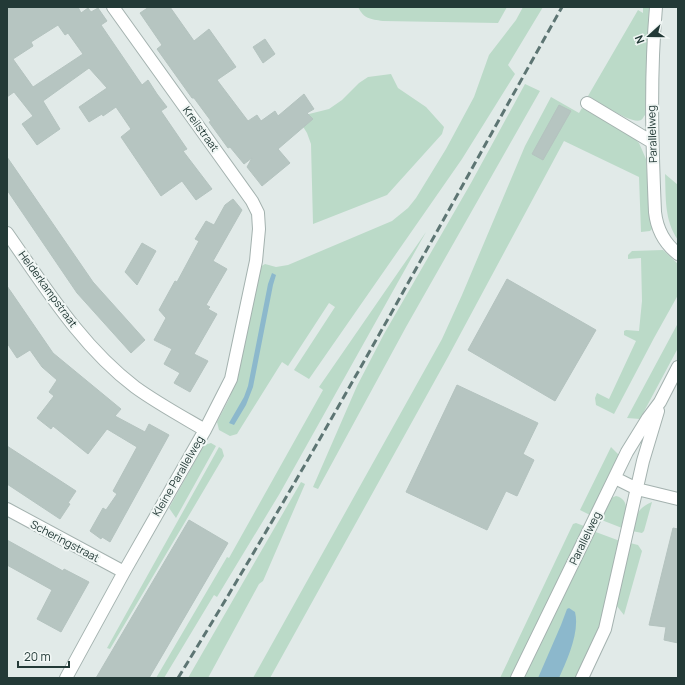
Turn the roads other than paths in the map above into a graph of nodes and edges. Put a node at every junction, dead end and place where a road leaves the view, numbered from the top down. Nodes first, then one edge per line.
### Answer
1 (114, 7) edge
2 (656, 7) edge
3 (587, 103) dead end
4 (652, 142) junction
5 (7, 233) edge
6 (678, 254) edge
7 (256, 261) joint
8 (678, 366) edge
9 (660, 402) junction
10 (205, 430) junction
11 (615, 478) junction
12 (637, 489) junction
13 (678, 499) edge
14 (7, 509) edge
15 (124, 572) junction
16 (66, 678) edge
17 (518, 678) edge
18 (582, 678) edge

1 - 7 street, Kreilstraat
2 - 4 street, Parallelweg
3 - 4 street
4 - 6 street, Parallelweg
5 - 10 street, Helderkampstraat
7 - 10 street, Kleine Parallelweg
8 - 9 street, Parallelweg
9 - 11 street, Parallelweg
9 - 12 street, Parallelweg
10 - 15 street, Kleine Parallelweg
11 - 12 street
11 - 17 street, Parallelweg
12 - 13 street
12 - 18 street, Parallelweg
14 - 15 street, Scheringstraat
15 - 16 street, Kleine Parallelweg

